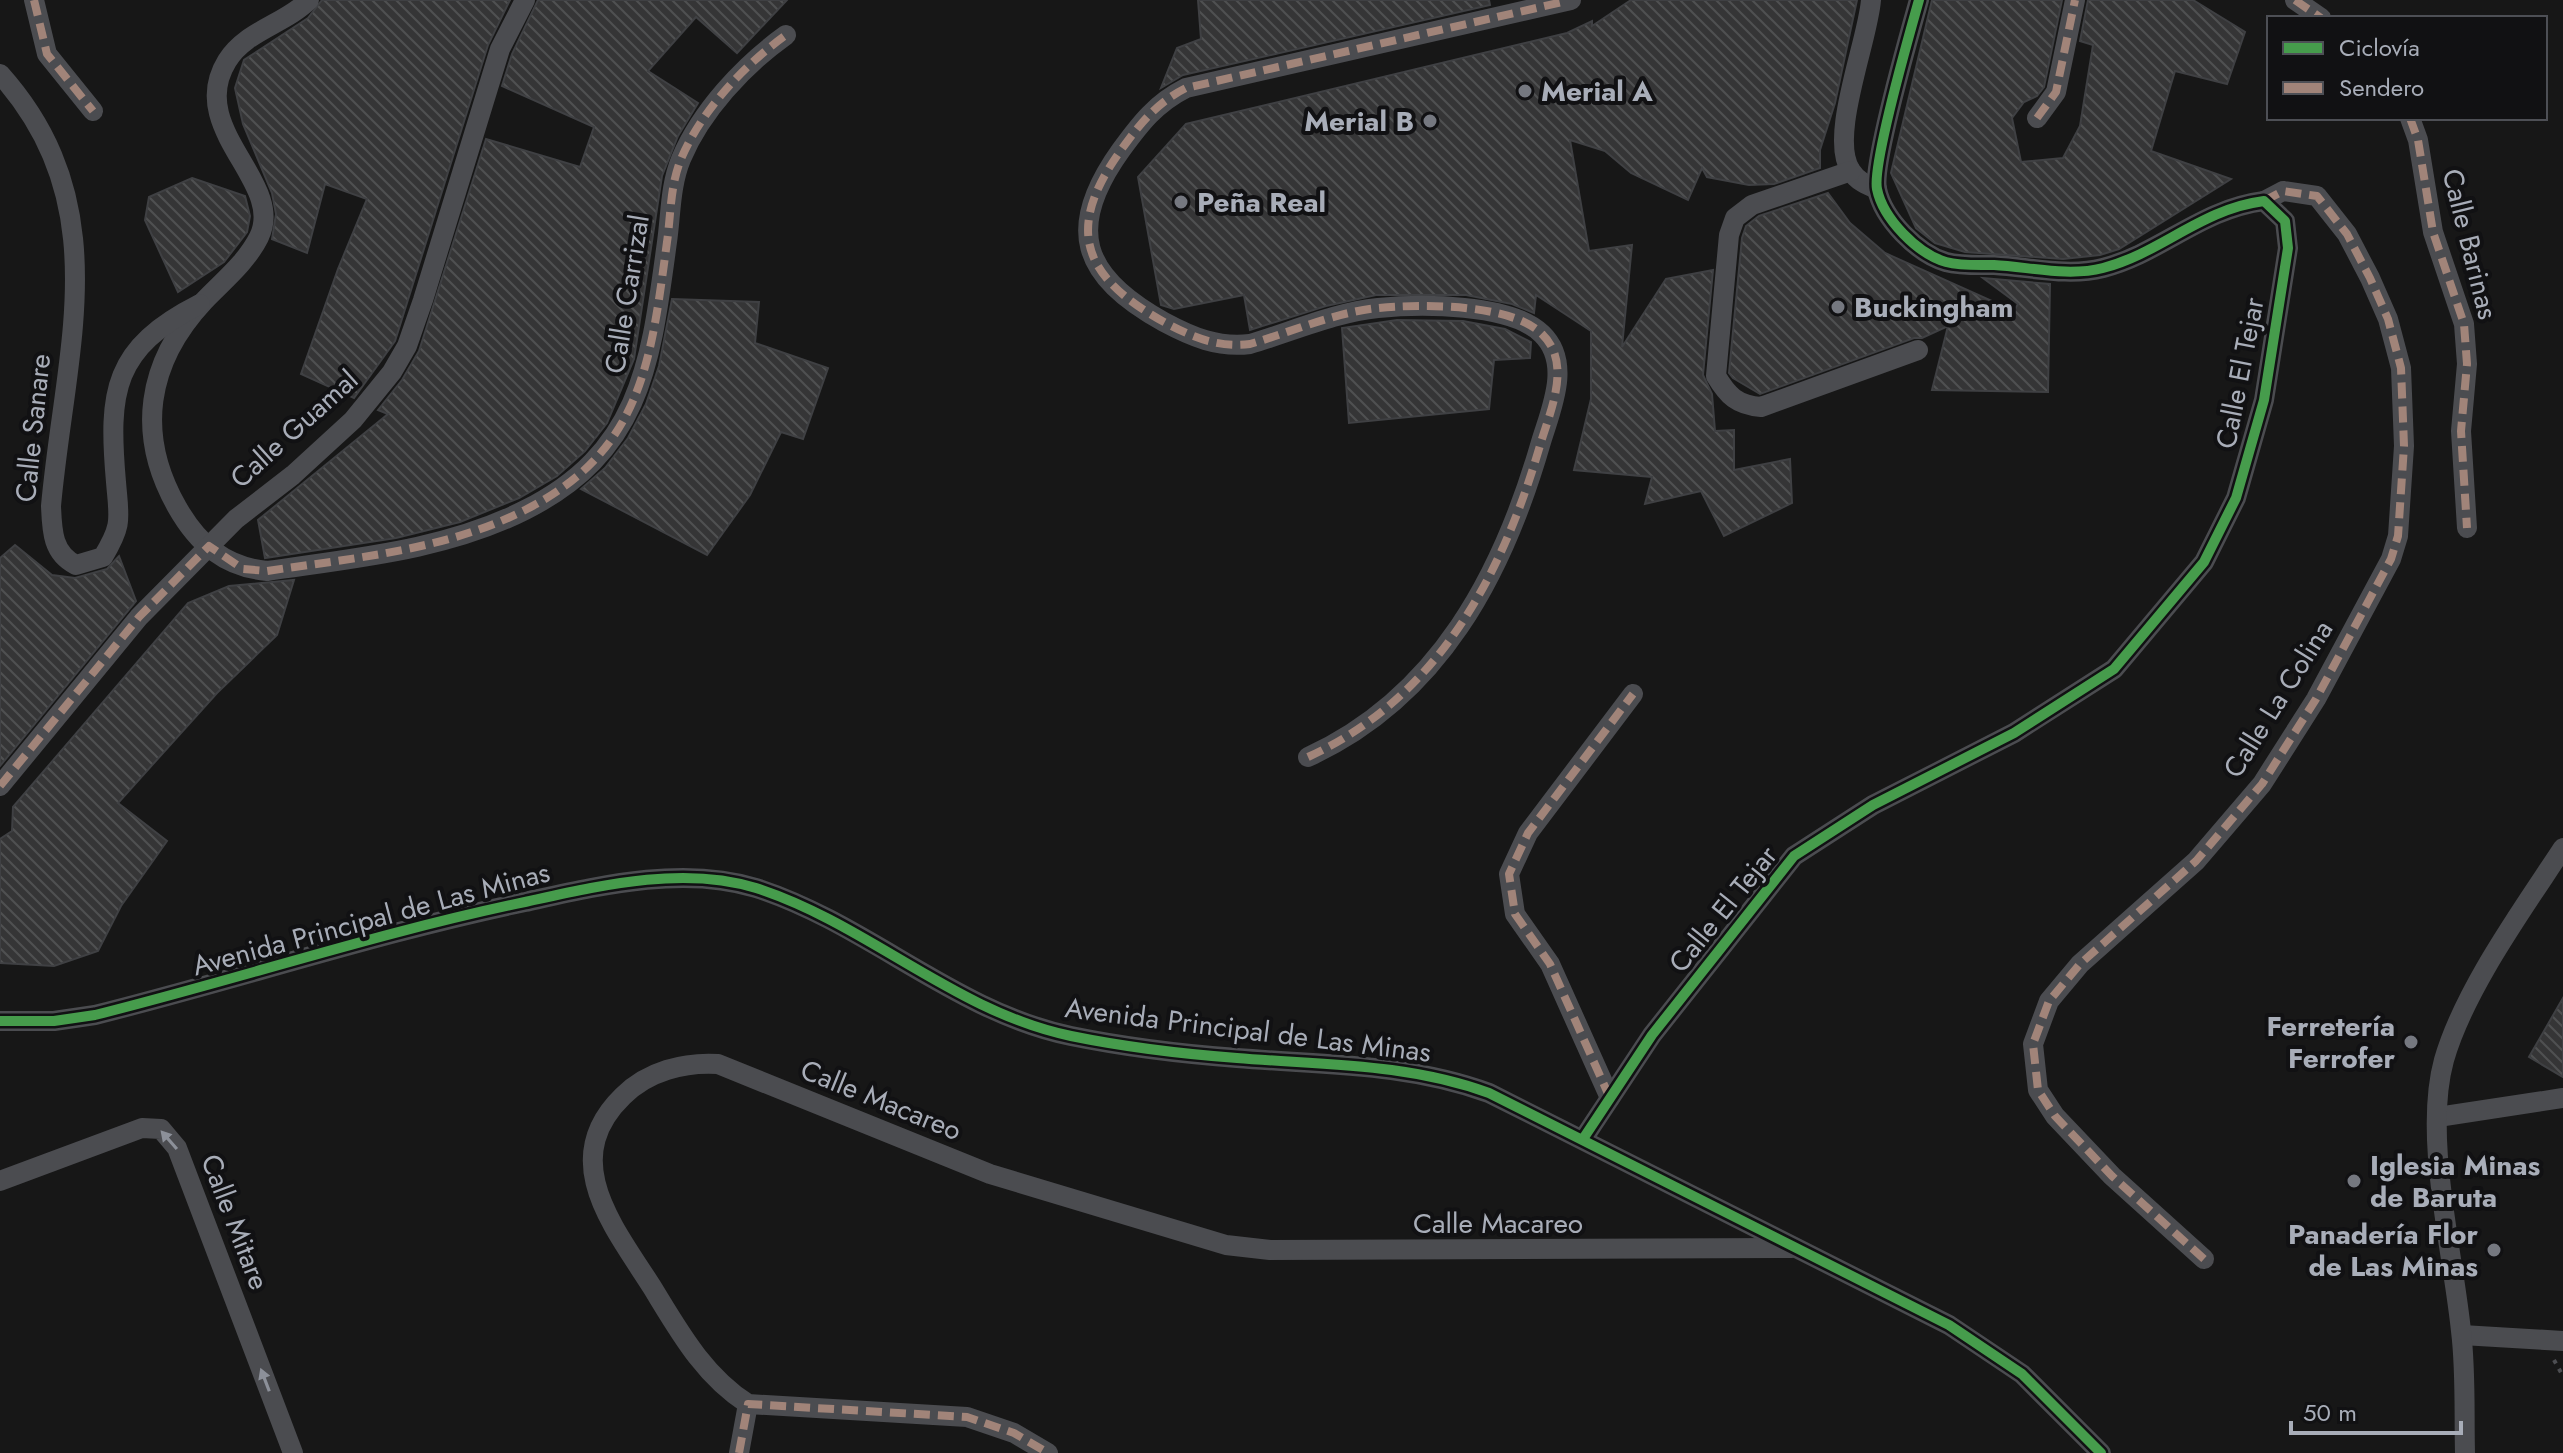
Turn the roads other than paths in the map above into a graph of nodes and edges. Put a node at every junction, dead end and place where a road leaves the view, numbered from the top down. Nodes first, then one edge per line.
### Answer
1 (34, 0) edge
2 (309, 0) edge
3 (525, 0) edge
4 (1567, 0) edge
5 (1871, 0) edge
6 (1919, 0) edge
7 (2075, 0) edge
8 (2295, 0) edge
9 (2318, 16) edge
10 (786, 35) dead end
11 (0, 74) edge
12 (93, 111) dead end
13 (2037, 118) dead end
14 (2411, 120) edge
15 (1851, 171) junction
16 (1877, 189) junction
17 (2264, 201) junction
18 (203, 302) junction
19 (1918, 350) dead end
20 (2467, 528) dead end
21 (209, 546) junction
22 (1633, 694) dead end
23 (1308, 757) dead end
24 (0, 786) edge
25 (2563, 848) edge
26 (0, 1021) edge
27 (1610, 1098) junction
28 (2563, 1098) edge
29 (2438, 1117) junction
30 (1583, 1139) junction
31 (0, 1181) edge
32 (1796, 1248) junction
33 (2204, 1259) dead end
34 (2462, 1335) junction
35 (2563, 1341) edge
36 (748, 1404) junction
37 (293, 1453) edge
38 (739, 1453) edge
39 (1048, 1453) edge
40 (2101, 1453) edge
41 (2465, 1453) edge

1 - 12 street
2 - 18 street
3 - 21 street, Calle Guamal
4 - 23 street
5 - 15 street
6 - 16 street
7 - 13 street
8 - 9 street
10 - 21 street, Calle Carrizal
11 - 18 street, Calle Sanare
14 - 20 street, Calle Barinas
15 - 16 street
15 - 19 street
16 - 17 street
17 - 27 street, Calle El Tejar
17 - 33 street, Calle La Colina
18 - 21 street, Calle Carrizal
21 - 24 street, Calle Guamal
22 - 27 street
25 - 29 street
26 - 30 street, Avenida Principal de Las Minas
27 - 30 street, Calle El Tejar
28 - 29 street
29 - 34 street
30 - 32 street, Avenida Principal de Las Minas
37 -> 31 street, Calle Mitare
32 - 36 street, Calle Macareo
32 - 40 street, Avenida Principal de Las Minas
34 - 35 street
34 - 41 street
36 - 38 street
36 - 39 street

